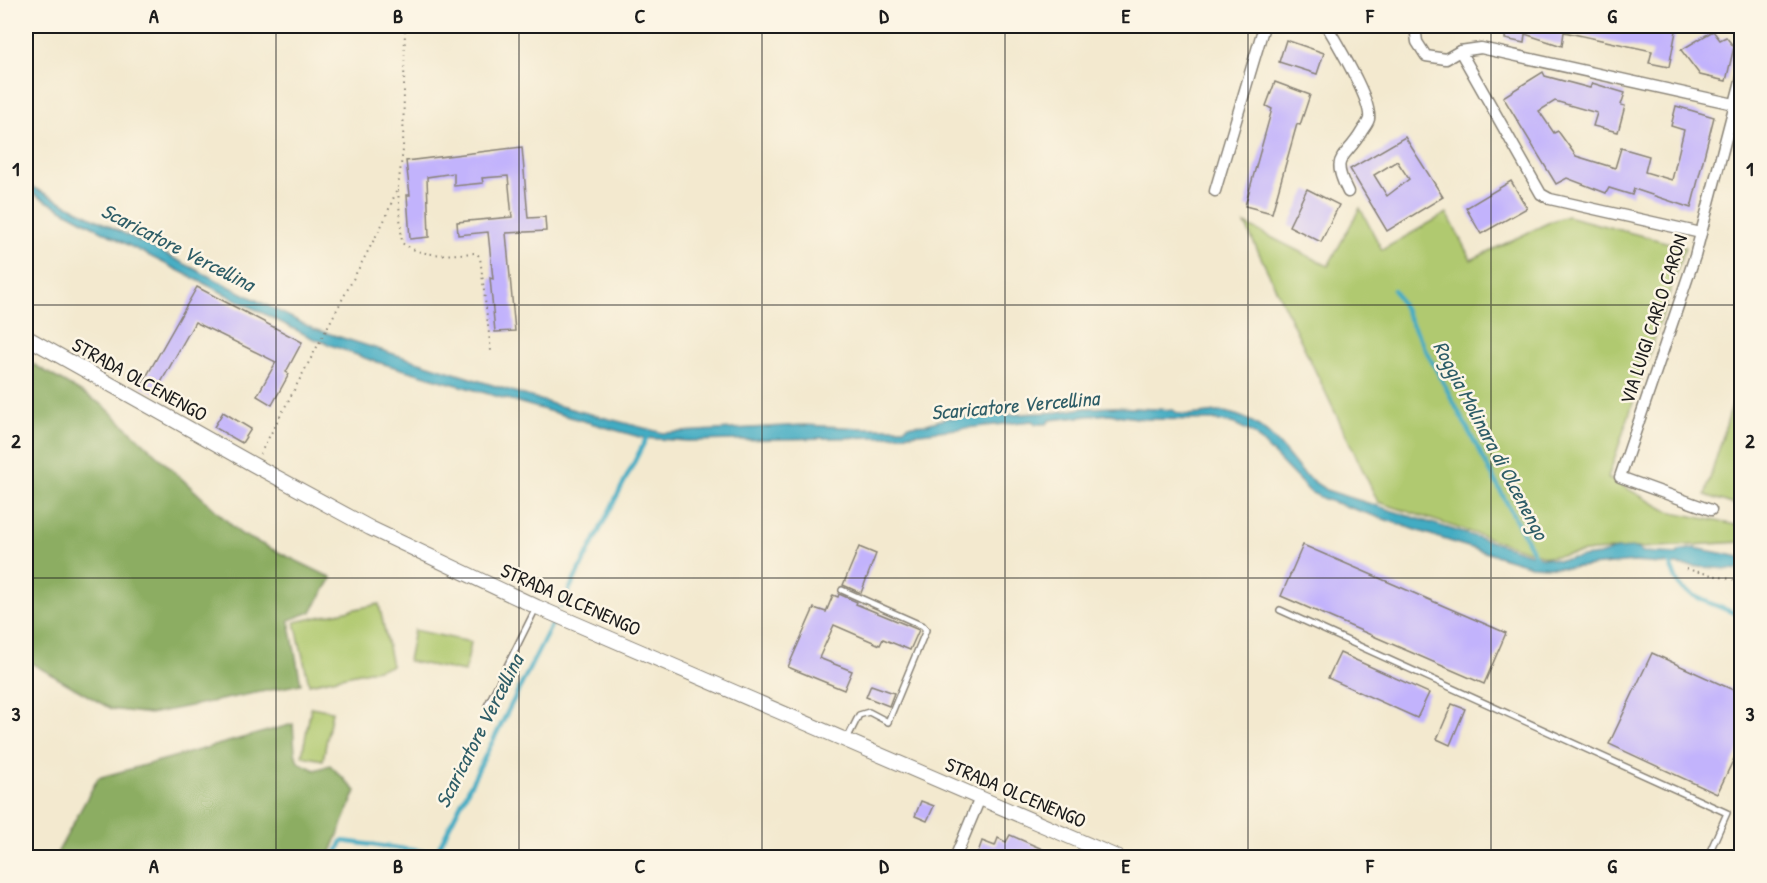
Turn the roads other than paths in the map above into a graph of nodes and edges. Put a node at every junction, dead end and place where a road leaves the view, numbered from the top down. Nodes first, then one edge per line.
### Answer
1 (1264, 26) edge
2 (1327, 26) edge
3 (1414, 26) edge
4 (1460, 51) junction
5 (1741, 80) edge
6 (1734, 104) junction
7 (1215, 191) dead end
8 (1348, 192) dead end
9 (1701, 233) junction
10 (26, 337) edge
11 (1711, 510) dead end
12 (842, 590) dead end
13 (537, 607) junction
14 (1280, 610) dead end
15 (487, 706) dead end
16 (846, 741) junction
17 (980, 798) junction
18 (955, 858) edge
19 (1119, 858) edge
20 (1707, 858) edge

1 - 7 street
2 - 8 street
3 - 4 street
4 - 6 street
4 - 9 street
5 - 6 street, VIA LUIGI CARLO CARON
6 - 9 street, VIA LUIGI CARLO CARON
9 - 11 street, VIA LUIGI CARLO CARON
10 - 13 street, STRADA OLCENENGO
12 - 16 lane
13 - 15 lane
13 - 16 street, STRADA OLCENENGO
14 - 20 lane
16 - 17 street, STRADA OLCENENGO
17 - 18 street
17 - 19 street, STRADA OLCENENGO

